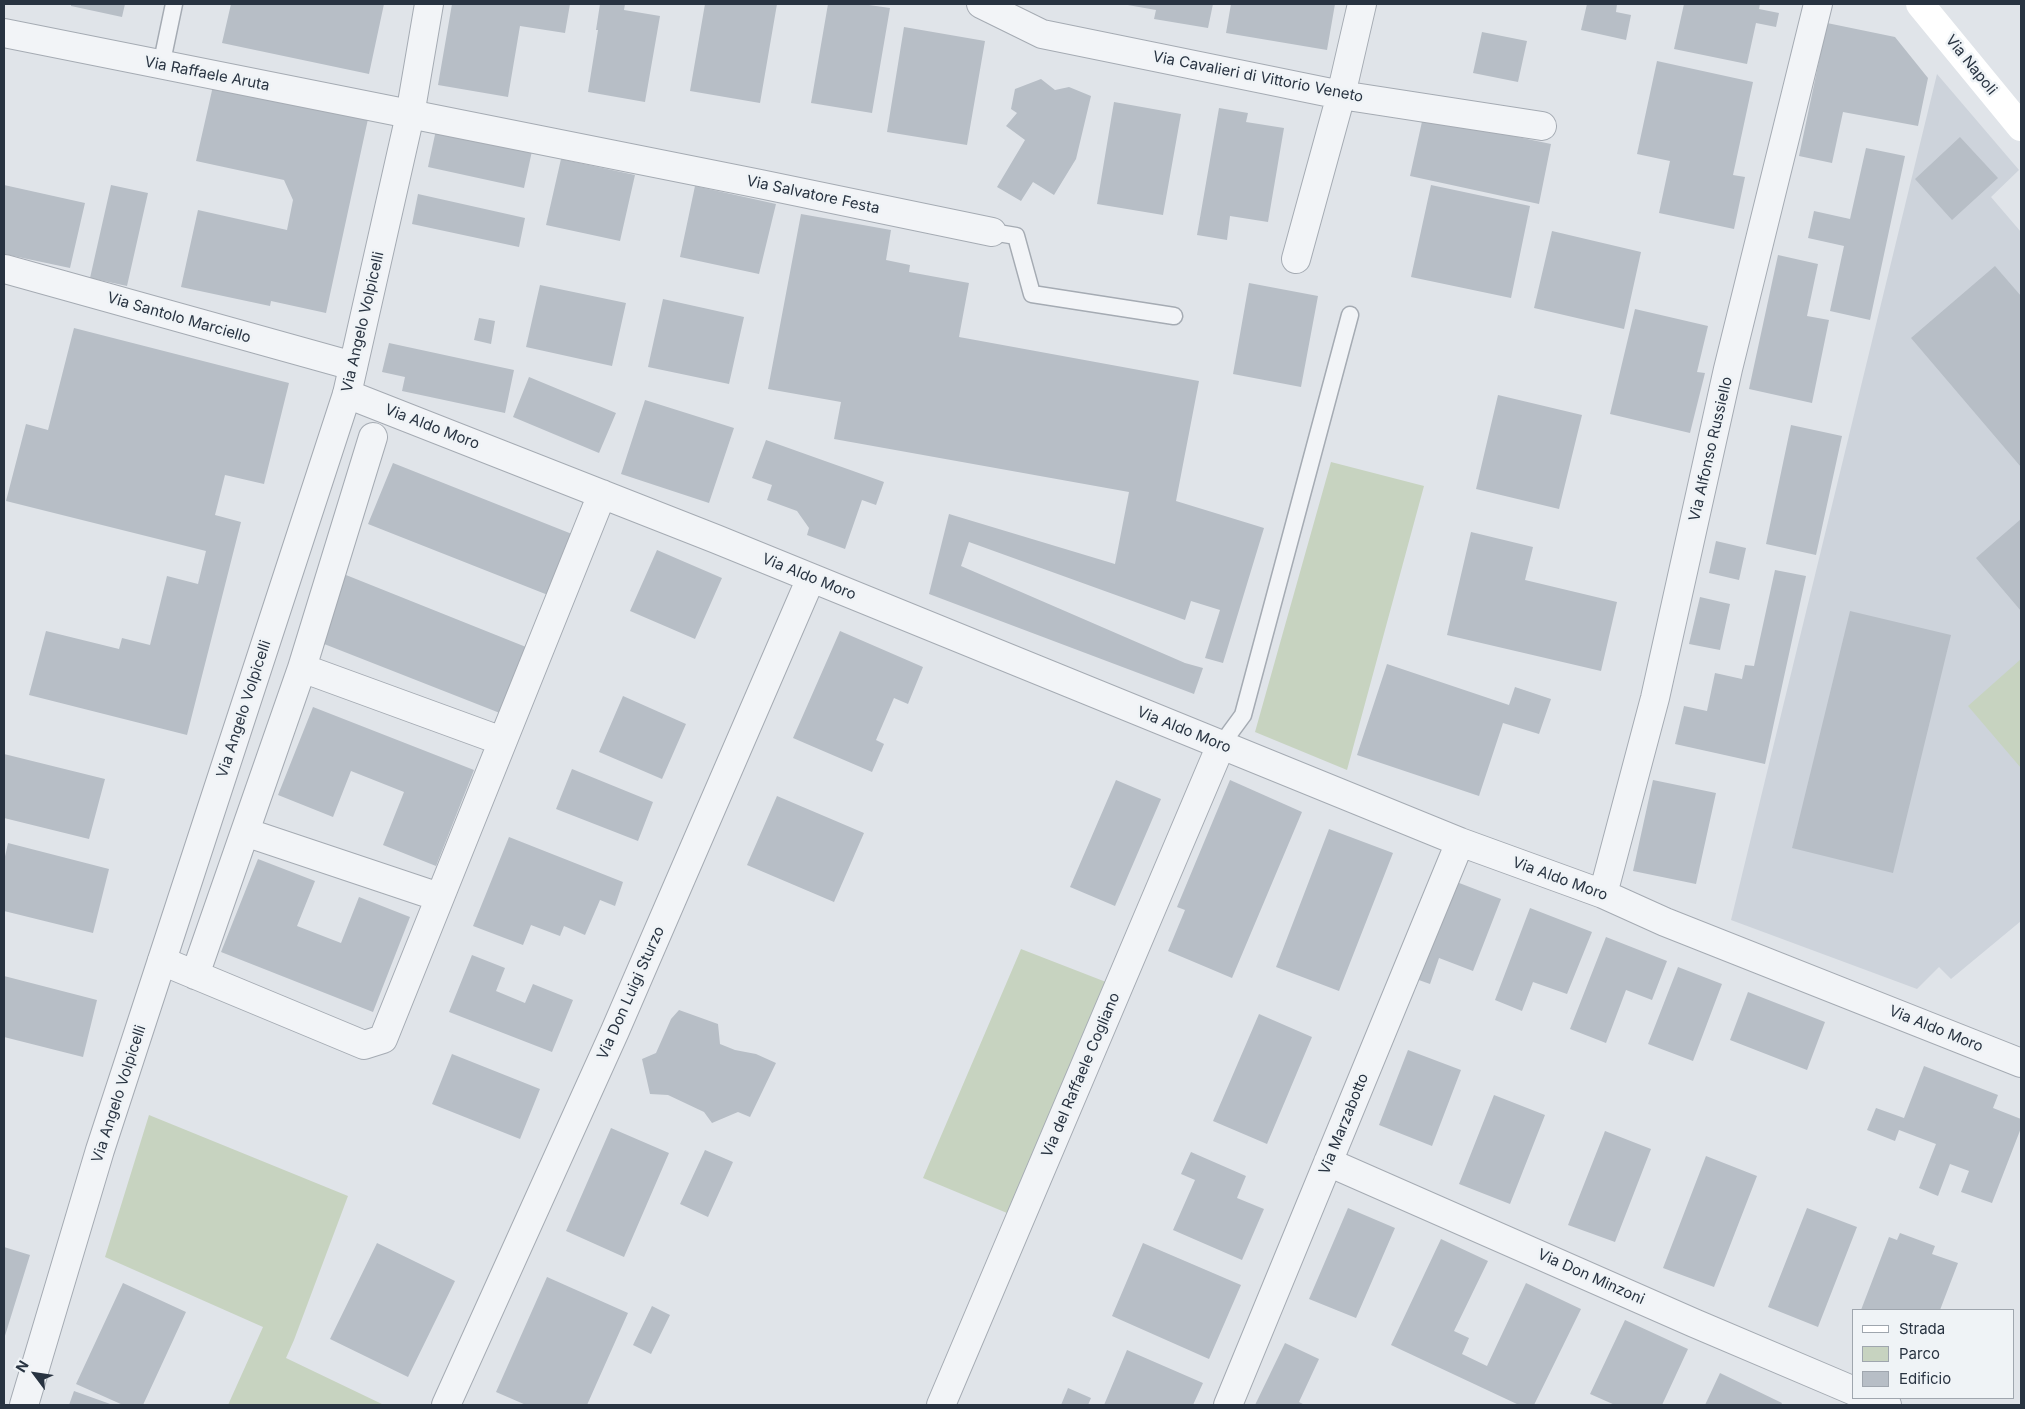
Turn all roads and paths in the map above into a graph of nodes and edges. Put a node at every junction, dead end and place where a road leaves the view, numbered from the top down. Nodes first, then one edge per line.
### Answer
1 (174, 4) edge
2 (429, 4) edge
3 (981, 4) edge
4 (1362, 4) edge
5 (1818, 4) edge
6 (1920, 4) edge
7 (4, 33) edge
8 (161, 66) junction
9 (1341, 95) junction
10 (410, 114) junction
11 (1542, 126) dead end
12 (2021, 127) edge
13 (992, 232) joint
14 (1296, 259) dead end
15 (5, 269) edge
16 (1350, 314) dead end
17 (1174, 316) dead end
18 (353, 366) junction
19 (347, 394) junction
20 (373, 437) dead end
21 (602, 494) junction
22 (811, 578) junction
23 (302, 668) junction
24 (502, 741) junction
25 (1221, 745) junction
26 (245, 832) junction
27 (1460, 842) junction
28 (1603, 894) junction
29 (439, 898) junction
30 (162, 961) junction
31 (195, 975) junction
32 (2021, 1063) edge
33 (1328, 1162) junction
34 (1852, 1390) edge
35 (1872, 1399) edge
36 (24, 1405) edge
37 (446, 1405) edge
38 (942, 1405) edge
39 (1228, 1405) edge
40 (1887, 1405) edge

1 - 8 lane
2 - 10 street, Via Angelo Volpicelli
3 - 9 street, Via Cavalieri di Vittorio Veneto
4 - 9 street
5 - 28 street, Via Alfonso Russiello
6 - 12 main road, Via Napoli
7 - 8 street, Via Raffaele Aruta
8 - 10 street, Via Raffaele Aruta
9 - 11 street, Via Cavalieri di Vittorio Veneto
9 - 14 street
10 - 13 street, Via Salvatore Festa
10 - 18 street, Via Angelo Volpicelli
13 - 17 lane, Via Salvatore Festa
15 - 18 street, Via Santolo Marciello
16 - 25 lane
18 - 19 street, Via Angelo Volpicelli
19 - 21 street, Via Aldo Moro
19 - 30 street, Via Angelo Volpicelli
20 - 23 street
21 - 22 street, Via Aldo Moro
21 - 24 street
22 - 25 street, Via Aldo Moro
22 - 37 street, Via Don Luigi Sturzo
23 - 24 street
23 - 26 street
24 - 29 street
25 - 27 street, Via Aldo Moro
25 - 38 street, Via del Raffaele Cogliano
26 - 29 street
26 - 31 street
27 - 28 street, Via Aldo Moro
27 - 33 street, Via Marzabotto
28 - 32 street, Via Aldo Moro
29 - 31 street
30 - 31 street
30 - 36 street, Via Angelo Volpicelli
33 - 34 street, Via Don Minzoni
33 - 39 street, Via Marzabotto
35 - 40 street

